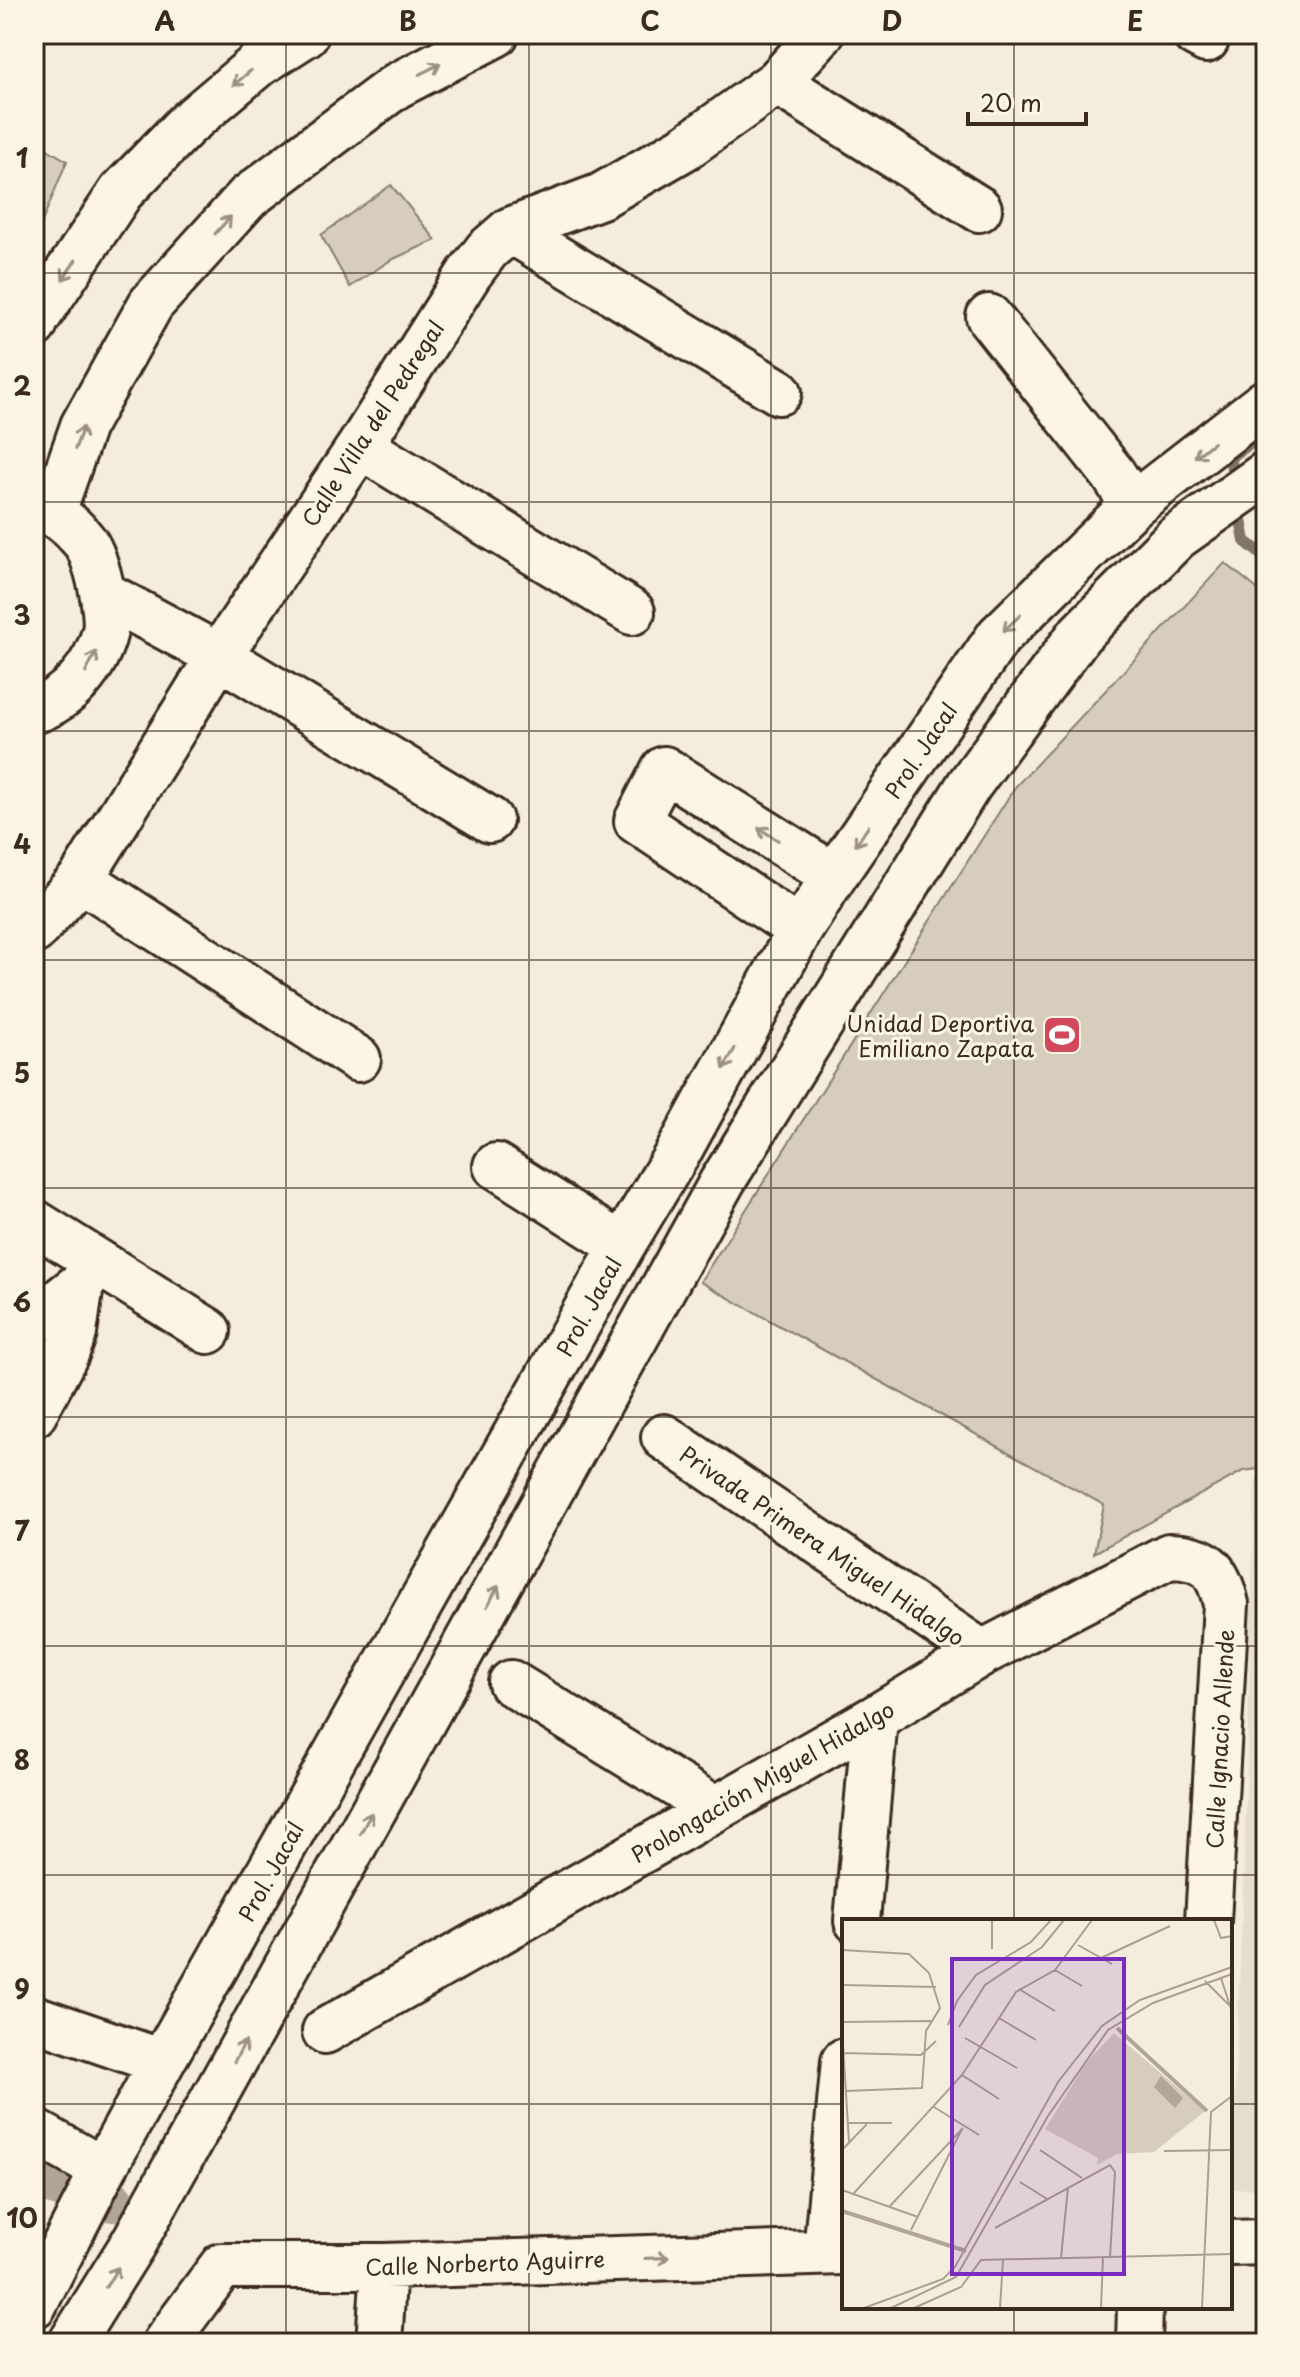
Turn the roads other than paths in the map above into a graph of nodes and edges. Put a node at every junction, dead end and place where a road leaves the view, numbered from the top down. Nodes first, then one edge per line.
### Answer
1 (306, 34) edge
2 (496, 34) edge
3 (821, 34) edge
4 (777, 82) junction
5 (979, 209) dead end
6 (510, 230) junction
7 (989, 317) dead end
8 (34, 325) edge
9 (779, 392) dead end
10 (1266, 402) edge
11 (360, 446) junction
12 (1266, 474) edge
13 (1133, 505) junction
14 (43, 508) edge
15 (104, 594) junction
16 (632, 612) dead end
17 (219, 656) junction
18 (34, 711) edge
19 (490, 820) dead end
20 (834, 876) junction
21 (81, 879) junction
22 (800, 930) junction
23 (34, 931) edge
24 (358, 1059) dead end
25 (679, 1151) junction
26 (496, 1166) dead end
27 (722, 1182) junction
28 (34, 1222) edge
29 (622, 1246) junction
30 (90, 1274) junction
31 (34, 1321) edge
32 (208, 1331) dead end
33 (34, 1414) edge
34 (664, 1437) dead end
35 (1206, 1564) joint
36 (982, 1653) junction
37 (511, 1683) dead end
38 (875, 1718) junction
39 (714, 1808) junction
40 (857, 1919) edge
41 (1208, 1919) edge
42 (34, 2018) edge
43 (325, 2031) dead end
44 (162, 2062) junction
45 (842, 2103) edge
46 (34, 2131) edge
47 (103, 2170) junction
48 (1266, 2242) edge
49 (1232, 2243) edge
50 (835, 2252) edge
51 (384, 2266) junction
52 (34, 2305) edge
53 (1140, 2309) edge
54 (71, 2343) edge
55 (165, 2343) edge
56 (379, 2343) edge
57 (1139, 2343) edge

1 -> 8 street
14 -> 2 street
3 - 4 street, Calle Villa del Pedregal
4 - 5 street
4 - 6 street, Calle Villa del Pedregal
6 - 9 street
6 - 11 street, Calle Villa del Pedregal
7 - 13 street
10 -> 13 street, Prol. Jacal
11 - 16 street
11 - 17 street, Calle Villa del Pedregal
12 - 27 street
13 -> 20 street, Prol. Jacal
14 - 15 street
15 - 17 street
18 -> 15 street
17 - 19 street
17 - 21 street, Calle Villa del Pedregal
20 - 22 street, Prol. Jacal
20 -> 22 street
21 - 23 street, Calle Villa del Pedregal
21 - 24 street
22 -> 25 street, Prol. Jacal
25 - 27 street
25 - 29 street, Prol. Jacal
26 - 29 street
54 -> 27 street
28 - 30 street
29 - 44 street, Prol. Jacal
30 - 31 street
30 - 32 street
30 - 33 street
34 - 36 street, Privada Primera Miguel Hidalgo
35 - 36 street, Prolongación Miguel Hidalgo
35 - 41 street, Calle Ignacio Allende
36 - 38 street, Prolongación Miguel Hidalgo
37 - 39 street
38 - 39 street, Prolongación Miguel Hidalgo
38 - 40 street
39 - 43 street, Prolongación Miguel Hidalgo
42 - 44 street
44 - 47 street, Prol. Jacal
45 - 50 street
46 - 47 street
47 - 52 street, Prol. Jacal
48 - 49 street
51 -> 50 street, Calle Norberto Aguirre
51 - 55 street, Calle Norberto Aguirre
51 - 56 street
53 - 57 street

